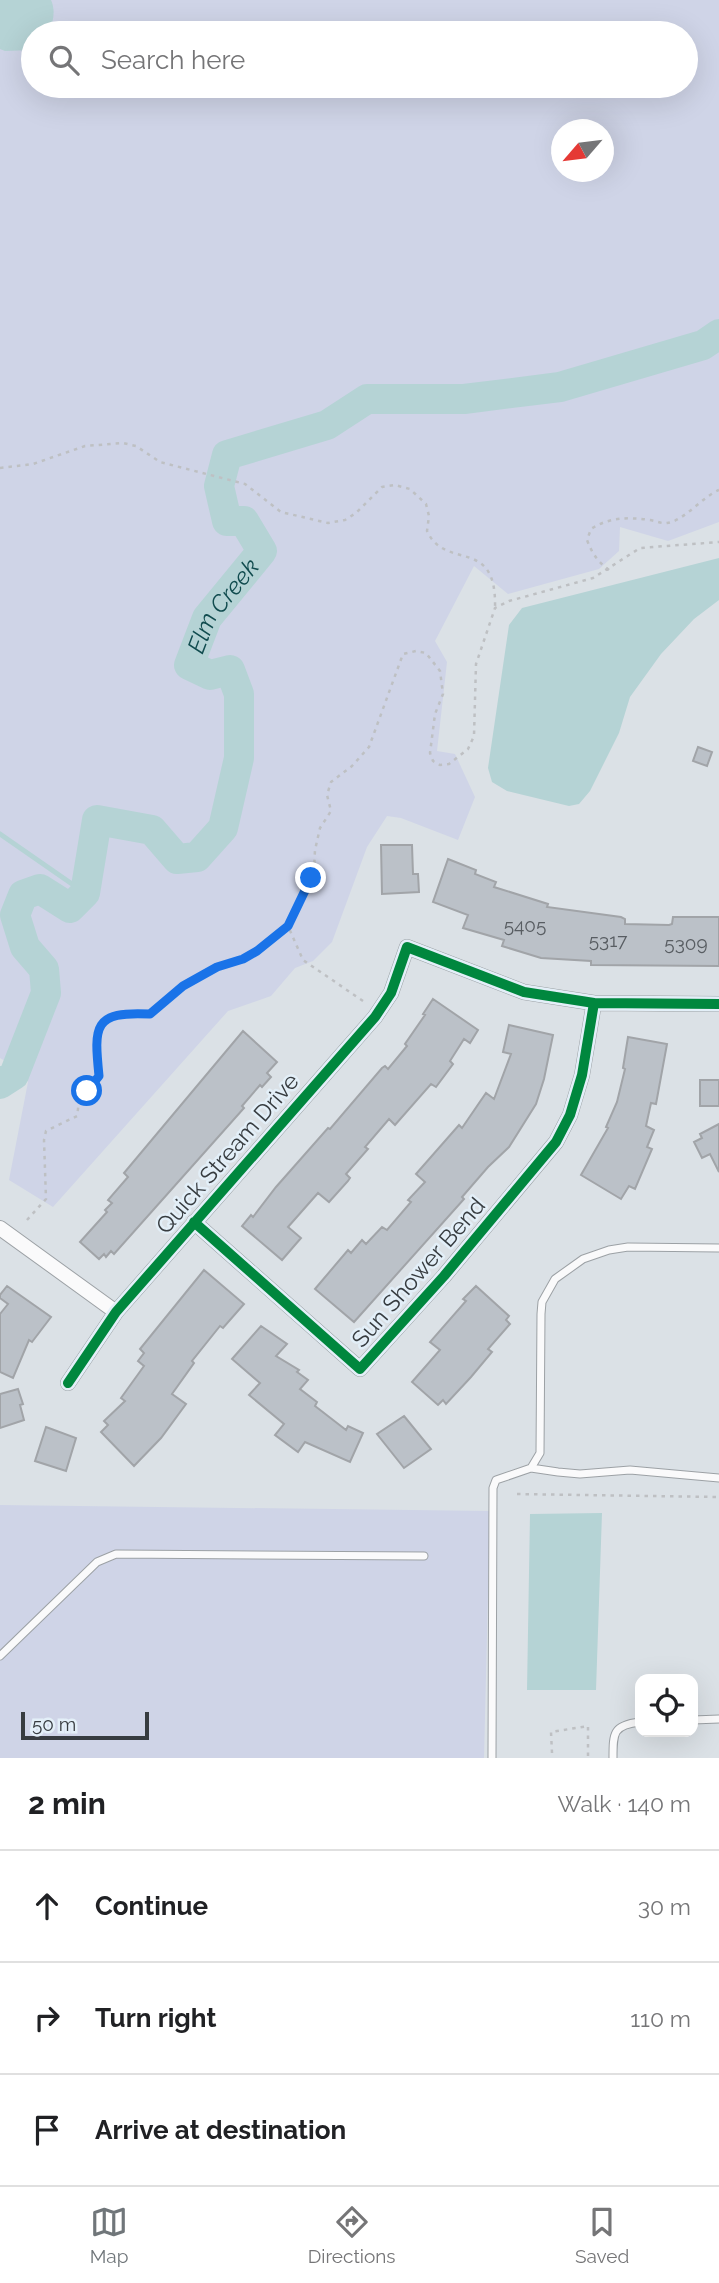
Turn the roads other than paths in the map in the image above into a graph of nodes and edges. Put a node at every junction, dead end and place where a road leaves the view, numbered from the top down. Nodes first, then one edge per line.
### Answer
1 (594, 1003) junction
2 (719, 1004) edge
3 (194, 1222) junction
4 (0, 1228) edge
5 (719, 1248) edge
6 (116, 1312) junction
7 (68, 1383) dead end
8 (531, 1468) junction
9 (719, 1478) edge
10 (424, 1556) dead end
11 (0, 1656) edge
12 (719, 1719) edge
13 (698, 1720) edge
14 (635, 1723) edge
15 (492, 1758) edge
16 (613, 1758) edge

1 - 2 street
1 - 3 street, Quick Stream Drive
1 - 3 street, Sun Shower Bend
3 - 6 street, Quick Stream Drive
4 - 6 street
5 - 8 lane
6 - 7 street, Quick Stream Drive
8 - 9 lane
8 - 15 lane
10 - 11 lane
12 - 13 lane
14 - 16 lane

